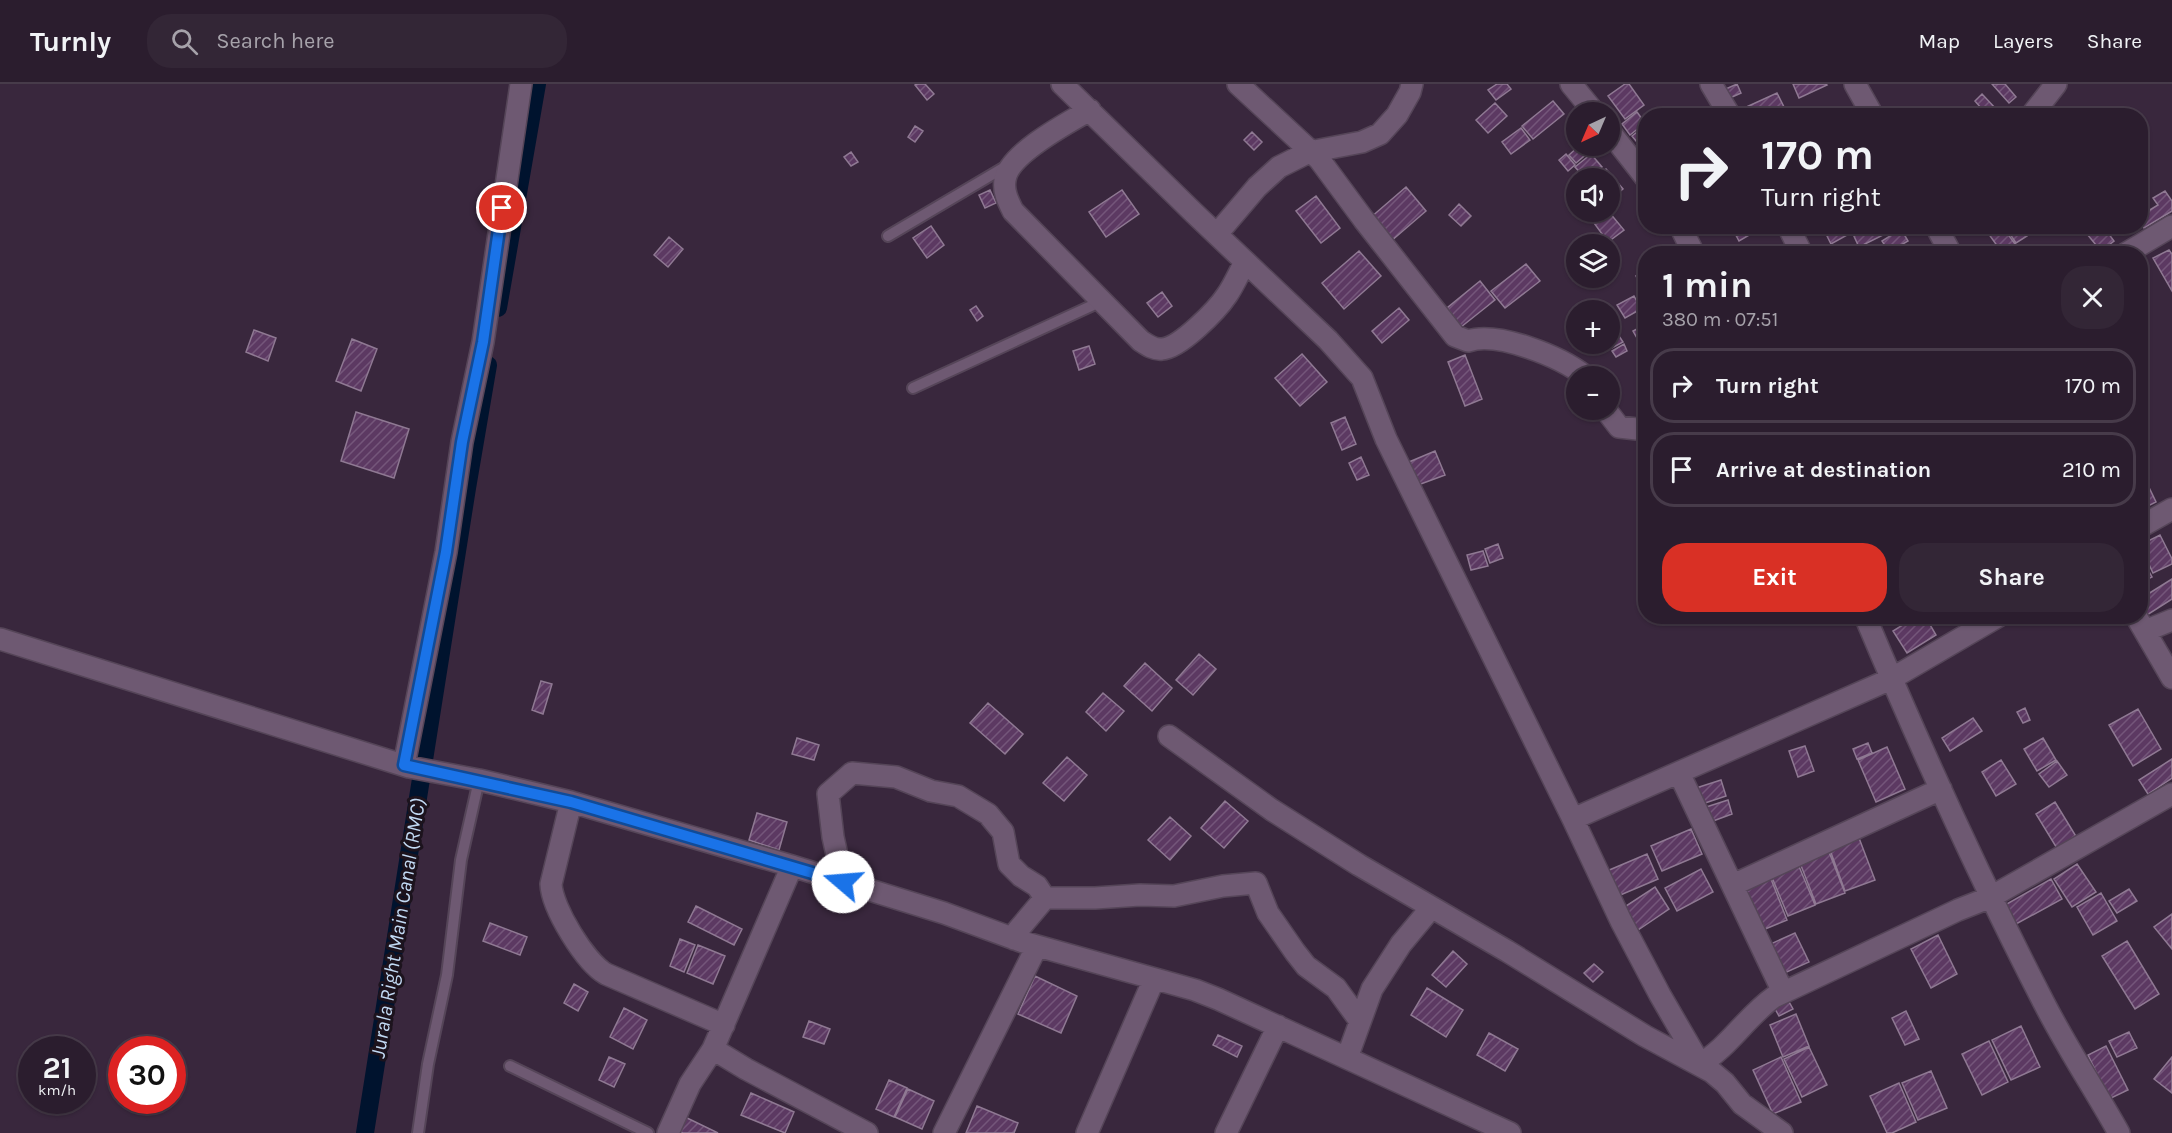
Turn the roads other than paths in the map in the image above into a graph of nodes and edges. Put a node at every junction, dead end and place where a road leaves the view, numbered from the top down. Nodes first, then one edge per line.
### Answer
1 (521, 84) edge
2 (1062, 84) edge
3 (1238, 84) edge
4 (1412, 84) edge
5 (1571, 84) edge
6 (1711, 84) edge
7 (1856, 84) edge
8 (2056, 84) edge
9 (1586, 102) edge
10 (1725, 108) edge
11 (1869, 108) edge
12 (2037, 108) edge
13 (1090, 110) junction
14 (1620, 145) edge
15 (1312, 152) junction
16 (1016, 161) junction
17 (1638, 168) edge
18 (2172, 226) edge
19 (1217, 234) junction
20 (888, 236) dead end
21 (2138, 246) edge
22 (1245, 262) junction
23 (1102, 301) junction
24 (1567, 366) edge
25 (913, 388) dead end
26 (1614, 420) edge
27 (1638, 429) edge
28 (2172, 509) edge
29 (2148, 522) edge
30 (2172, 620) edge
31 (2148, 623) edge
32 (1868, 624) edge
33 (1985, 624) edge
34 (2141, 624) edge
35 (0, 639) edge
36 (2172, 678) edge
37 (1891, 679) junction
38 (1169, 736) dead end
39 (407, 766) junction
40 (1679, 773) junction
41 (476, 780) junction
42 (1941, 789) junction
43 (2172, 794) edge
44 (571, 802) junction
45 (1573, 819) junction
46 (792, 866) junction
47 (843, 882) junction
48 (1733, 885) junction
49 (1991, 897) junction
50 (1046, 898) junction
51 (1431, 908) junction
52 (1014, 939) junction
53 (1037, 946) junction
54 (1154, 979) junction
55 (1783, 992) junction
56 (1360, 1021) junction
57 (724, 1025) junction
58 (1278, 1026) junction
59 (713, 1049) junction
60 (1347, 1058) junction
61 (1700, 1064) junction
62 (510, 1066) dead end
63 (418, 1133) edge
64 (648, 1133) edge
65 (668, 1133) edge
66 (867, 1133) edge
67 (944, 1133) edge
68 (1087, 1133) edge
69 (1226, 1133) edge
70 (1510, 1133) edge
71 (1782, 1133) edge
72 (2120, 1133) edge

1 - 39 street
2 - 13 street
3 - 15 street
4 - 15 street
5 - 9 street
6 - 10 street
7 - 11 street
8 - 12 street
13 - 16 street
13 - 19 street
14 - 17 street
15 - 19 street
15 - 24 street
16 - 20 lane
16 - 23 street
18 - 21 street
19 - 22 street
22 - 23 street
22 - 45 street
23 - 25 lane
26 - 27 street
28 - 29 street
30 - 31 street
32 - 37 street
33 - 37 street
34 - 36 street
35 - 39 street
37 - 40 street
37 - 42 street
38 - 51 street
39 - 41 street
40 - 45 street
40 - 48 street
41 - 44 street
41 - 63 lane
42 - 48 street
42 - 49 street
43 - 49 street
44 - 46 street
44 - 57 street
45 - 61 street
46 - 47 street
46 - 57 street
47 - 50 street
47 - 52 street
48 - 55 street
49 - 55 street
49 - 72 street
50 - 52 street
50 - 56 street
51 - 56 street
51 - 61 street
52 - 53 street
53 - 54 street
53 - 67 street
54 - 58 street
54 - 68 street
55 - 61 street
56 - 60 street
57 - 59 street
58 - 60 street
58 - 69 street
59 - 65 street
59 - 66 street
60 - 70 street
61 - 71 street
62 - 64 lane

